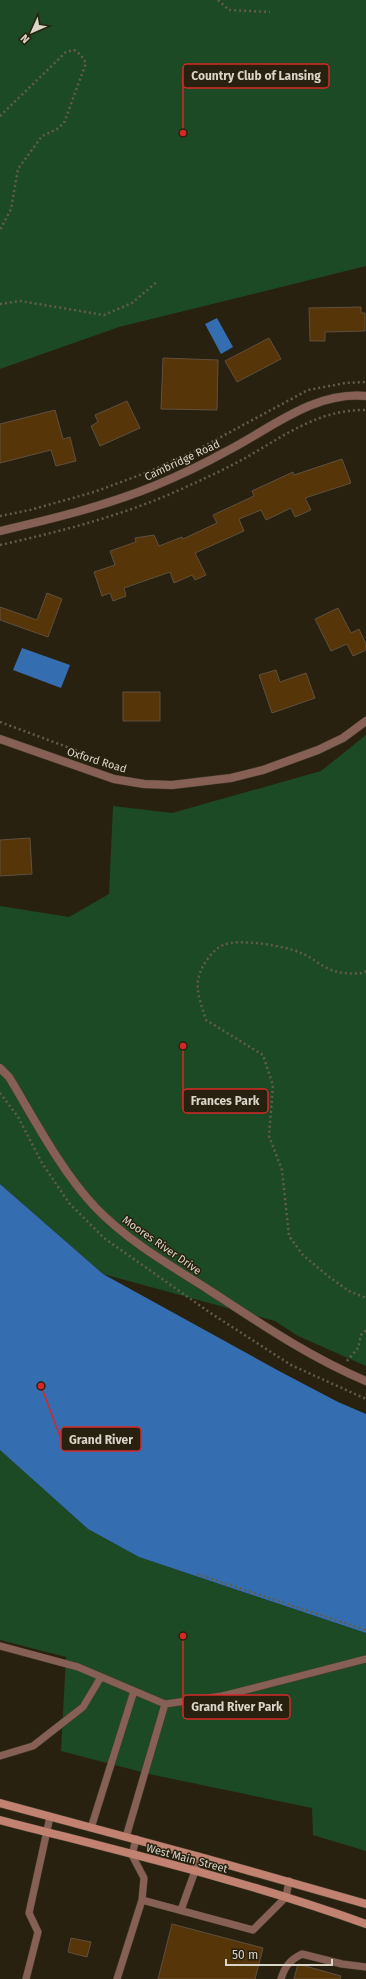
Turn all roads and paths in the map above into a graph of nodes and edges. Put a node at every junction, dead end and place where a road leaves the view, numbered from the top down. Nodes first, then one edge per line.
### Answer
1 (218, 0) edge
2 (270, 12) dead end
3 (0, 116) edge
4 (0, 230) edge
5 (158, 281) dead end
6 (0, 304) edge
7 (366, 382) edge
8 (366, 396) edge
9 (0, 516) edge
10 (0, 531) edge
11 (366, 721) edge
12 (0, 722) edge
13 (0, 738) edge
14 (83, 754) dead end
15 (366, 971) edge
16 (0, 1068) edge
17 (366, 1298) edge
18 (366, 1330) edge
19 (340, 1369) junction
20 (366, 1381) edge
21 (366, 1400) edge
22 (197, 1574) dead end
23 (366, 1630) edge
24 (0, 1646) edge
25 (366, 1659) edge
26 (101, 1677) junction
27 (134, 1690) junction
28 (165, 1704) junction
29 (0, 1756) edge
30 (0, 1803) edge
31 (50, 1816) junction
32 (0, 1820) edge
33 (91, 1828) junction
34 (47, 1832) junction
35 (126, 1837) junction
36 (136, 1839) junction
37 (132, 1855) junction
38 (198, 1856) junction
39 (195, 1871) junction
40 (289, 1881) junction
41 (286, 1897) junction
42 (142, 1900) junction
43 (366, 1904) edge
44 (181, 1910) junction
45 (366, 1924) edge
46 (366, 1967) edge
47 (26, 1979) edge
48 (116, 1979) edge
49 (281, 1979) edge

1 - 2 path
3 - 4 path
5 - 6 path
7 - 9 path
8 - 10 street, Cambridge Road
11 - 13 street, Oxford Road
12 - 14 path
15 - 17 path
16 - 19 street, Moores River Drive
18 - 19 path
19 - 20 street, Moores River Drive
19 - 21 path
22 - 23 path
24 - 26 lane
25 - 28 lane
26 - 27 lane
26 - 29 lane
27 - 28 lane
27 - 33 lane
28 - 35 lane
30 - 31 main road, West Main Street
31 - 33 main road, West Main Street
31 - 34 lane
32 - 34 main road, West Main Street
33 - 35 main road, West Main Street
34 - 37 main road, West Main Street
34 - 47 lane
35 - 36 main road, West Main Street
36 - 37 lane
36 - 38 main road, West Main Street
37 - 39 main road, West Main Street
37 - 42 lane
38 - 39 lane
38 - 40 main road, West Main Street
39 - 41 main road, West Main Street
39 - 44 lane
40 - 41 lane
40 - 43 main road, West Main Street
41 - 44 lane
41 - 45 main road, West Main Street
42 - 44 lane
42 - 48 lane
46 - 49 lane

